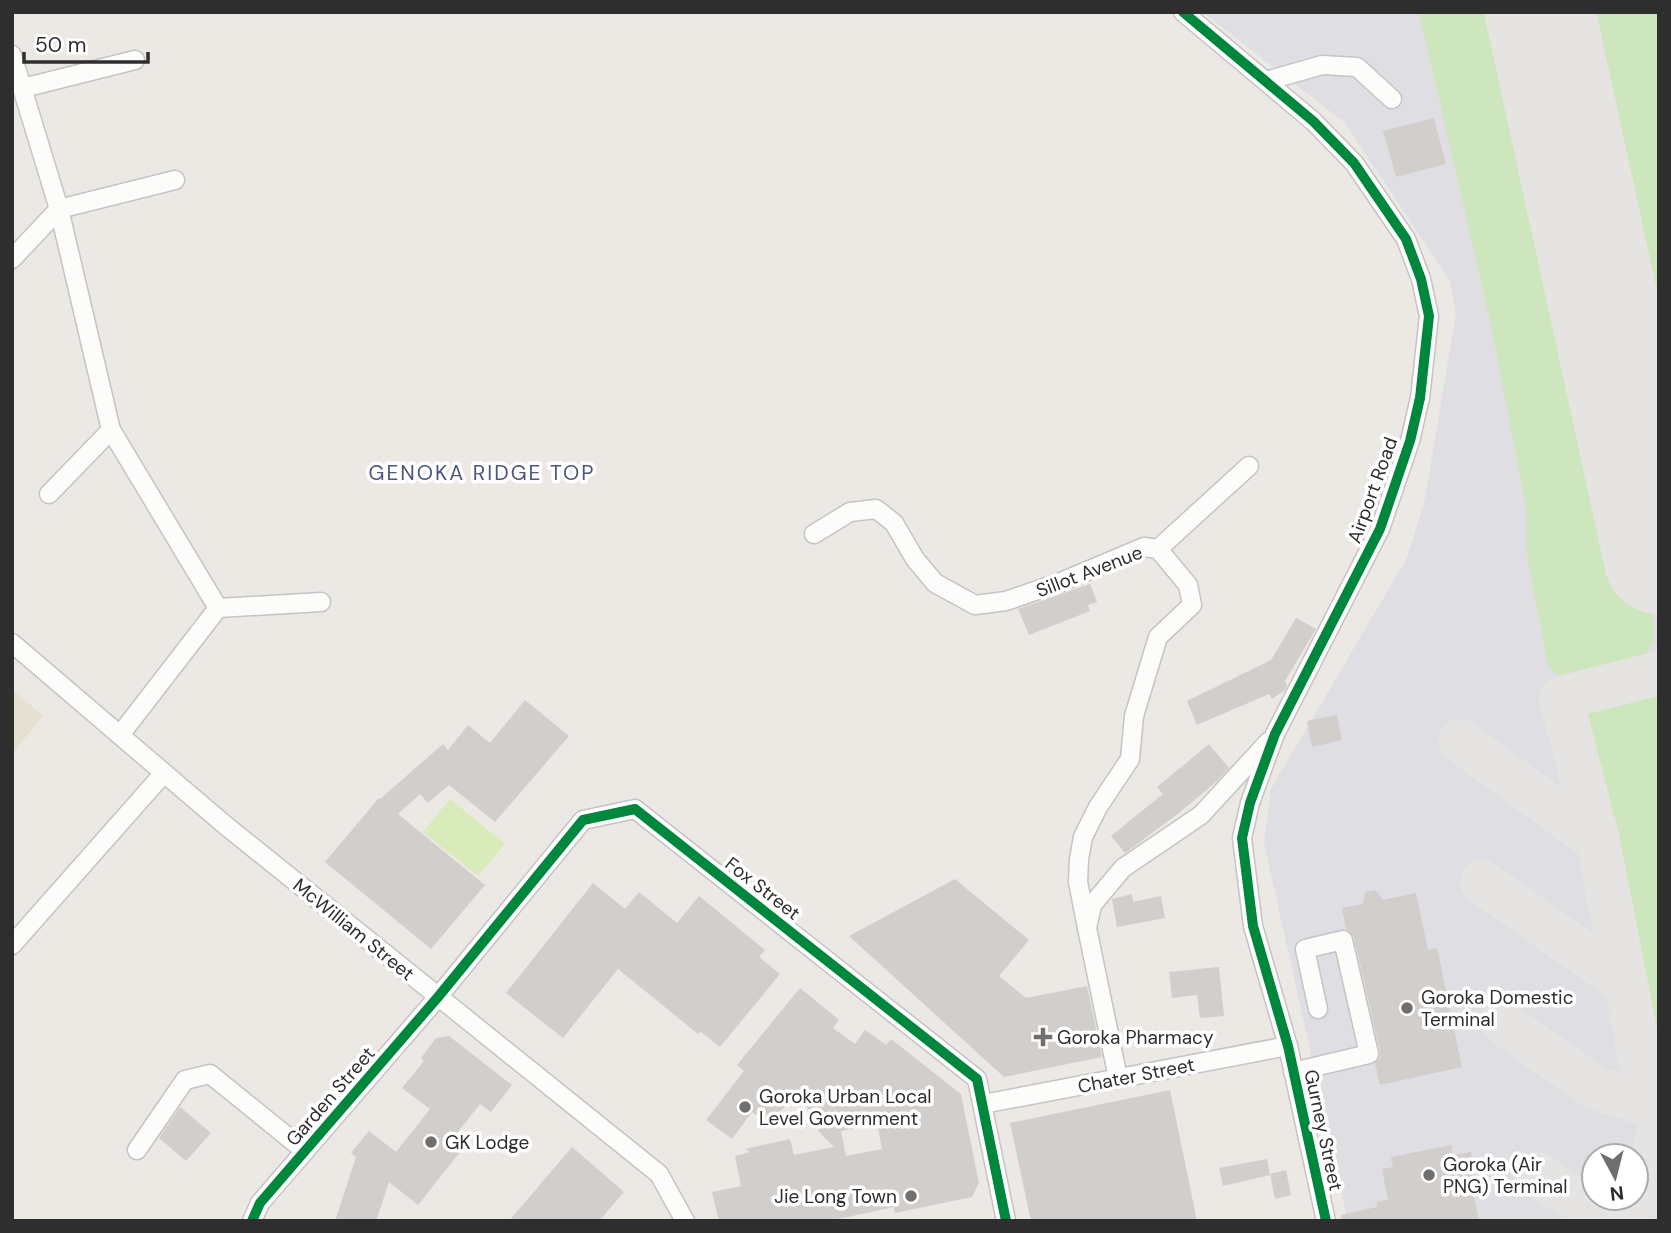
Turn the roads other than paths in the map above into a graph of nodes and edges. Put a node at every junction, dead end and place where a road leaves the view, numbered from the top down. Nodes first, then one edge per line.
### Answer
1 (1183, 12) edge
2 (12, 55) edge
3 (135, 60) dead end
4 (1266, 82) junction
5 (23, 88) junction
6 (1392, 99) dead end
7 (175, 180) dead end
8 (60, 209) junction
9 (12, 259) edge
10 (111, 429) junction
11 (1249, 466) dead end
12 (49, 494) dead end
13 (814, 534) dead end
14 (1158, 549) junction
15 (321, 602) dead end
16 (218, 608) junction
17 (12, 643) edge
18 (1275, 734) junction
19 (120, 735) junction
20 (164, 773) junction
21 (1087, 928) junction
22 (12, 945) edge
23 (438, 997) junction
24 (1318, 1009) dead end
25 (1288, 1046) junction
26 (1293, 1072) junction
27 (1118, 1078) junction
28 (983, 1104) junction
29 (137, 1150) dead end
30 (305, 1151) junction
31 (252, 1221) edge
32 (685, 1221) edge
33 (1006, 1221) edge
34 (1326, 1221) edge

1 - 4 street, Airport Road
2 - 5 street
3 - 5 street
4 - 6 street
4 - 18 street, Airport Road
5 - 8 street
7 - 8 street
8 - 9 street
8 - 10 street
10 - 12 street
10 - 16 street
11 - 14 street
13 - 14 street, Sillot Avenue
14 - 21 street, Sillot Avenue
15 - 16 street
16 - 19 street
17 - 19 street, McWilliam Street
18 - 21 street
18 - 25 street, Airport Road
19 - 20 street, McWilliam Street
20 - 22 street
20 - 23 street, McWilliam Street
21 - 27 street
23 - 28 street, Fox Street
23 - 30 street, Garden Street
23 - 32 street, McWilliam Street
24 - 26 street
25 - 26 street, Gurney Street
25 - 27 street, Chater Street
26 - 34 street, Gurney Street
27 - 28 street, Chater Street
28 - 33 street, Fox Street
29 - 30 street
30 - 31 street, Garden Street

